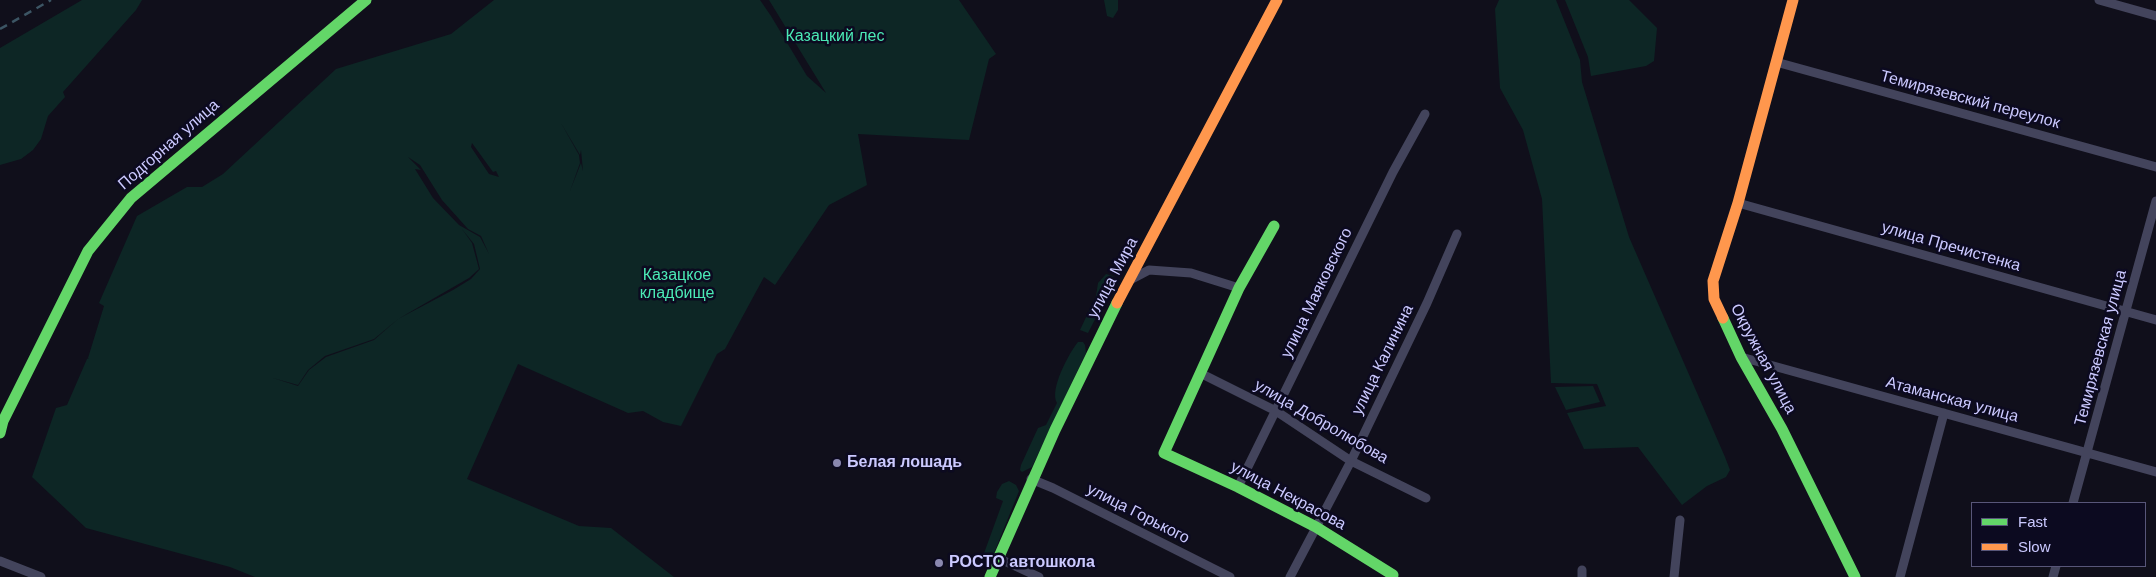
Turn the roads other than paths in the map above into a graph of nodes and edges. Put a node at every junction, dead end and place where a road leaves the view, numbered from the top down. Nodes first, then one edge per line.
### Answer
1 (366, 0) edge
2 (1277, 0) edge
3 (1793, 0) edge
4 (2099, 0) edge
5 (2156, 16) edge
6 (1776, 62) junction
7 (1425, 114) dead end
8 (2156, 167) edge
9 (2156, 201) edge
10 (1738, 203) junction
11 (1274, 226) dead end
12 (1457, 234) dead end
13 (1130, 280) junction
14 (1239, 288) junction
15 (2127, 312) junction
16 (2156, 320) edge
17 (1740, 357) junction
18 (1200, 373) junction
19 (1276, 411) junction
20 (1944, 413) junction
21 (0, 433) edge
22 (2087, 453) junction
23 (1351, 461) junction
24 (2156, 472) edge
25 (1031, 479) junction
26 (1238, 487) junction
27 (1426, 498) dead end
28 (2073, 502) edge
29 (1680, 520) dead end
30 (1316, 526) junction
31 (998, 558) junction
32 (0, 561) edge
33 (1393, 575) dead end
34 (41, 577) edge
35 (990, 577) edge
36 (1039, 577) edge
37 (1230, 577) edge
38 (1290, 577) edge
39 (1674, 577) edge
40 (1855, 577) edge
41 (1900, 577) edge

1 - 21 street, Подгорная улица
2 - 13 street, улица Мира
3 - 6 street, Окружная улица
4 - 5 street
6 - 8 street, Темирязевский переулок
6 - 10 street, Окружная улица
7 - 19 street, улица Маяковского
9 - 15 street, Темирязевская улица
10 - 15 street, улица Пречистенка
10 - 17 street, Окружная улица
11 - 14 street
12 - 23 street, улица Калинина
13 - 14 street
13 - 25 street, улица Мира
14 - 18 street
15 - 16 street, улица Пречистенка
15 - 22 street, Темирязевская улица
17 - 20 street, Атаманская улица
17 - 40 street, Окружная улица
18 - 19 street, улица Добролюбова
18 - 26 street, улица Некрасова
19 - 23 street, улица Добролюбова
19 - 26 street, улица Маяковского
20 - 22 street, Атаманская улица
20 - 41 street
22 - 24 street, Атаманская улица
22 - 28 street, Темирязевская улица
23 - 27 street, улица Добролюбова
23 - 30 street, улица Калинина
25 - 31 street, улица Мира
25 - 37 street, улица Горького
26 - 30 street, улица Некрасова
29 - 39 street
30 - 33 street, улица Некрасова
30 - 38 street, улица Калинина
31 - 35 street, улица Мира
31 - 36 street
32 - 34 street

